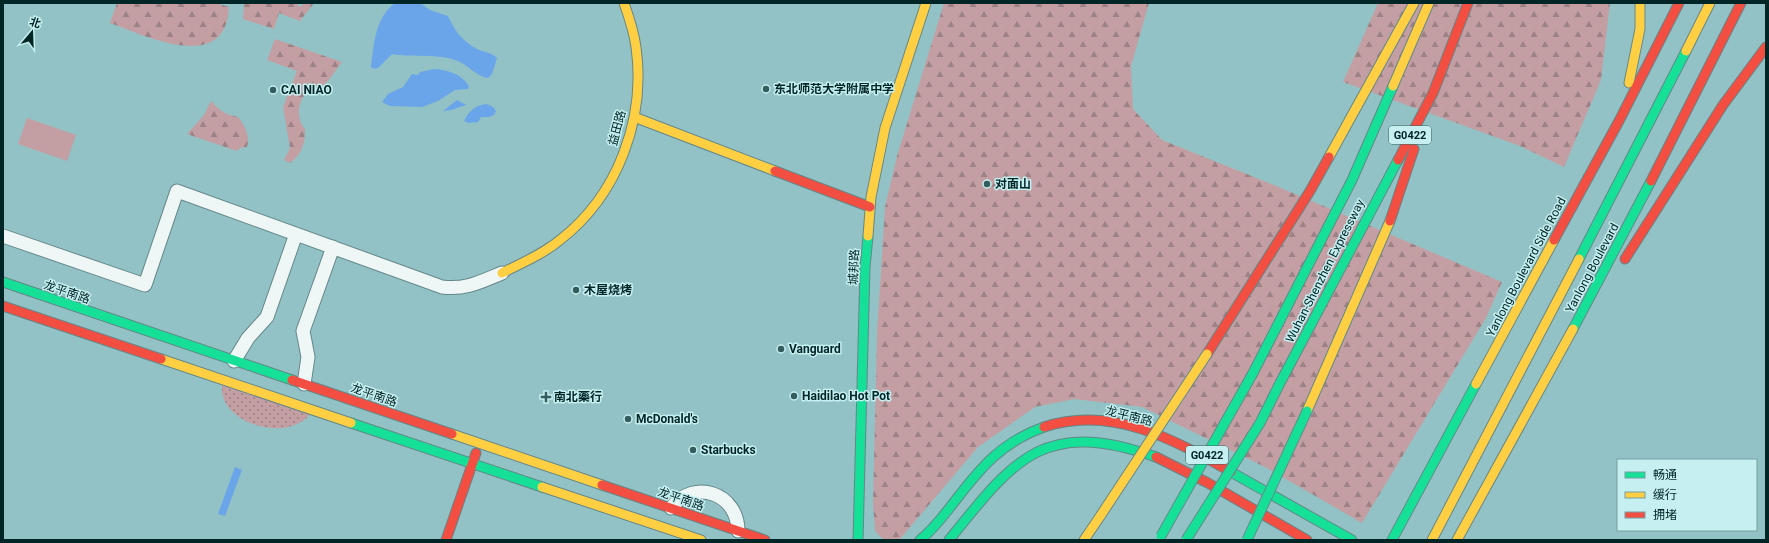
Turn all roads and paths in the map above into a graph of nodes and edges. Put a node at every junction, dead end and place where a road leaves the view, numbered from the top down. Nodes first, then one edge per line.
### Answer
1 (624, 3) edge
2 (926, 3) edge
3 (1414, 3) edge
4 (1429, 3) edge
5 (1468, 3) edge
6 (1640, 3) edge
7 (1679, 3) edge
8 (1710, 3) edge
9 (1741, 3) edge
10 (1766, 47) edge
11 (1433, 93) junction
12 (634, 117) junction
13 (1619, 121) junction
14 (870, 207) junction
15 (296, 234) junction
16 (3, 236) edge
17 (333, 247) junction
18 (1619, 269) dead end
19 (502, 273) joint
20 (3, 282) edge
21 (1600, 299) dead end
22 (3, 306) edge
23 (234, 361) junction
24 (304, 384) junction
25 (1544, 384) junction
26 (480, 444) junction
27 (473, 463) junction
28 (671, 508) junction
29 (738, 531) junction
30 (666, 534) edge
31 (1160, 538) edge
32 (446, 540) edge
33 (701, 540) edge
34 (765, 540) edge
35 (858, 540) edge
36 (920, 540) edge
37 (950, 540) edge
38 (1084, 540) edge
39 (1186, 540) edge
40 (1247, 540) edge
41 (1308, 540) edge
42 (1352, 540) edge
43 (1392, 540) edge
44 (1432, 540) edge
45 (1458, 540) edge

1 - 12 main road, 益田路
2 - 14 main road, 城邦路
3 - 38 main road, bridge
4 - 31 main road, Wuhan-Shenzhen Expressway / G0422, bridge
5 - 11 main road, Wuhan-Shenzhen Expressway / G0422
6 - 13 main road
7 - 13 main road, Yanlong Boulevard Side Road
8 - 44 main road, Yanlong Boulevard
9 - 25 main road, Yanlong Boulevard
10 - 18 main road
11 - 39 main road, Wuhan-Shenzhen Expressway / G0422, bridge
11 - 40 main road, bridge
12 - 14 main road
12 - 19 main road, 益田路
13 - 43 main road, Yanlong Boulevard Side Road
14 - 35 main road, 城邦路
15 - 16 street
15 - 17 street
15 - 23 street
17 - 19 street
17 - 24 street
20 - 23 main road, 龙平南路
21 - 25 main road
22 - 27 main road
23 - 24 main road, 龙平南路
24 - 26 main road, 龙平南路
25 - 45 main road, Yanlong Boulevard
26 - 27 main road
26 - 28 main road, 龙平南路
27 - 30 main road
27 - 32 main road
28 - 29 main road, 龙平南路
28 - 29 street
29 - 34 main road, 龙平南路
30 - 33 main road
36 - 42 main road, 龙平南路
37 - 41 main road

